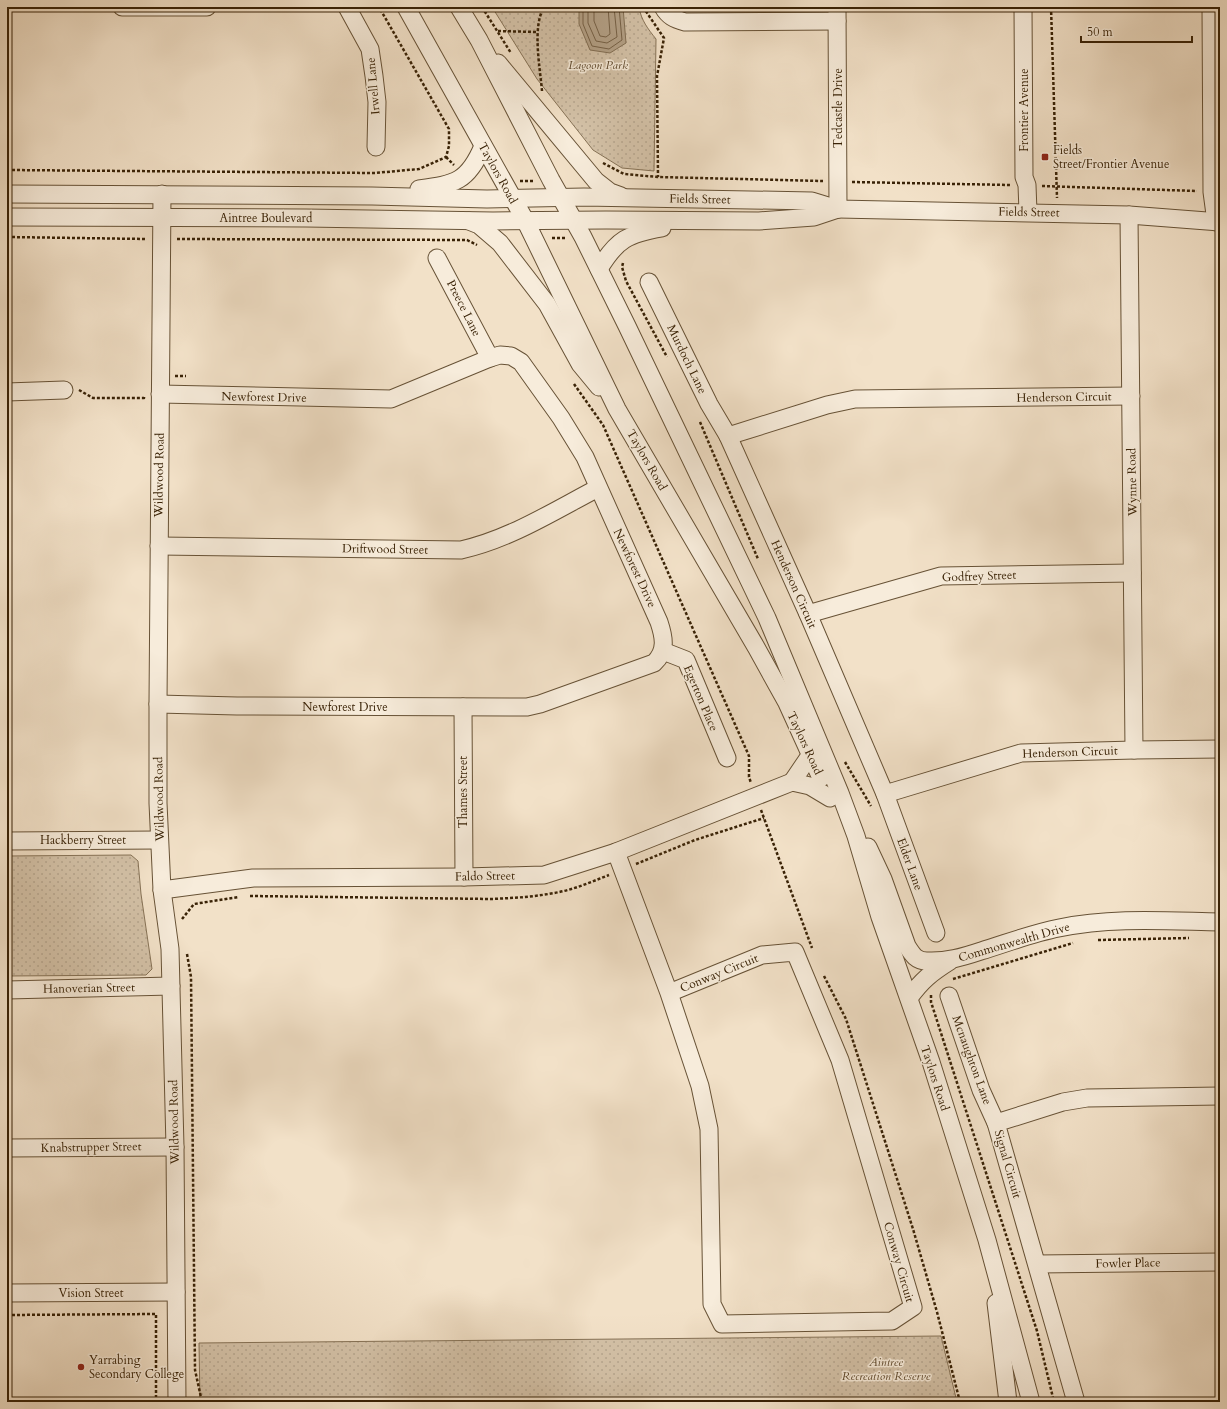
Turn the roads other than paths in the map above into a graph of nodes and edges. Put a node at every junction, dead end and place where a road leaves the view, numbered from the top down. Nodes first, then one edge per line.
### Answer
1 (122, 7) edge
2 (207, 7) edge
3 (347, 7) edge
4 (406, 7) edge
5 (459, 7) edge
6 (663, 7) edge
7 (1023, 7) edge
8 (1211, 7) edge
9 (837, 14) edge
10 (479, 40) junction
11 (483, 146) junction
12 (376, 147) dead end
13 (7, 194) edge
14 (162, 194) junction
15 (372, 196) junction
16 (560, 197) junction
17 (513, 198) junction
18 (625, 198) junction
19 (838, 209) junction
20 (1028, 212) junction
21 (1129, 215) junction
22 (7, 217) edge
23 (162, 218) junction
24 (469, 220) junction
25 (525, 220) junction
26 (573, 220) junction
27 (705, 220) junction
28 (1218, 222) edge
29 (437, 258) dead end
30 (598, 268) junction
31 (649, 282) dead end
32 (490, 358) junction
33 (64, 390) road end
34 (7, 392) edge
35 (152, 393) junction
36 (1131, 396) junction
37 (617, 409) junction
38 (728, 436) junction
39 (598, 488) junction
40 (159, 546) junction
41 (1132, 573) junction
42 (808, 614) junction
43 (663, 651) junction
44 (158, 704) junction
45 (464, 708) junction
46 (1220, 749) edge
47 (1134, 750) junction
48 (811, 754) junction
49 (727, 758) dead end
50 (792, 782) junction
51 (885, 794) junction
52 (835, 795) junction
53 (159, 840) junction
54 (7, 841) edge
55 (616, 852) junction
56 (464, 877) junction
57 (162, 890) junction
58 (1220, 922) edge
59 (936, 933) dead end
60 (952, 960) junction
61 (171, 986) junction
62 (949, 988) road end
63 (7, 990) edge
64 (669, 992) junction
65 (909, 998) junction
66 (1220, 1096) edge
67 (996, 1123) junction
68 (175, 1147) junction
69 (7, 1148) edge
70 (987, 1240) junction
71 (1220, 1262) edge
72 (1037, 1264) junction
73 (176, 1292) junction
74 (7, 1293) edge
75 (177, 1402) edge
76 (1008, 1402) edge
77 (1031, 1402) edge
78 (1076, 1402) edge

1 - 2 street
3 - 12 street, Irwell Lane
4 - 11 street, Taylors Road
5 - 10 street, Taylors Road
6 - 9 street
7 - 20 street, Frontier Avenue
8 - 28 street
9 - 19 street, Tedcastle Drive
10 - 16 street, Taylors Road
10 - 18 street
11 - 15 street
11 - 17 street, Taylors Road
13 - 14 street, Aintree Boulevard
14 - 15 street, Aintree Boulevard
14 - 23 street, Wildwood Road
15 - 17 street, Aintree Boulevard
16 - 17 street, Aintree Boulevard
16 - 18 street, Fields Street
16 - 26 street, Taylors Road
17 - 25 street, Taylors Road
18 - 19 street, Fields Street
19 - 20 street, Fields Street
19 - 27 street, Fields Street
20 - 21 street, Fields Street
21 - 28 street, Fields Street
21 - 36 street, Wynne Road
22 - 23 street, Aintree Boulevard
23 - 24 street, Aintree Boulevard
23 - 35 street, Wildwood Road
24 - 25 street, Aintree Boulevard
24 - 37 street
25 - 26 street, Fields Street
25 - 37 street, Taylors Road
26 - 27 street, Fields Street
26 - 30 street, Taylors Road
27 - 30 street
29 - 32 street, Preece Lane
30 - 52 street, Taylors Road
31 - 38 street, Murdoch Lane
32 - 35 street, Newforest Drive
32 - 39 street, Newforest Drive
33 - 34 street
35 - 40 street, Wildwood Road
36 - 38 street, Henderson Circuit
36 - 41 street, Wynne Road
37 - 48 street, Taylors Road
38 - 42 street, Henderson Circuit
39 - 40 street, Driftwood Street
39 - 43 street, Newforest Drive
40 - 44 street, Wildwood Road
41 - 42 street, Godfrey Street
41 - 47 street, Wynne Road
42 - 51 street, Henderson Circuit
43 - 45 street, Newforest Drive
43 - 49 street, Egerton Place
44 - 45 street, Newforest Drive
44 - 53 street, Wildwood Road
45 - 56 street, Thames Street
46 - 47 street, Henderson Circuit
47 - 51 street, Henderson Circuit
48 - 50 street
48 - 52 street, Taylors Road
50 - 52 street
50 - 55 street, Faldo Street
51 - 59 street, Elder Lane
52 - 60 street, Commonwealth Drive
52 - 65 street, Taylors Road
53 - 54 street, Hackberry Street
53 - 57 street, Wildwood Road
55 - 56 street, Faldo Street
55 - 64 street, Conway Circuit
56 - 57 street, Faldo Street
57 - 61 street, Wildwood Road
58 - 60 street, Commonwealth Drive
60 - 65 street, Commonwealth Drive
61 - 63 street, Hanoverian Street
61 - 68 street, Wildwood Road
62 - 67 street, Mcnaughton Lane
64 - 64 street, Conway Circuit
65 - 70 street, Taylors Road
66 - 67 street, Signal Circuit
67 - 72 street, Signal Circuit
68 - 69 street, Knabstrupper Street
68 - 73 street, Wildwood Road
70 - 76 street, Taylors Road
70 - 77 street, Taylors Road
71 - 72 street, Fowler Place
72 - 78 street, Signal Circuit
73 - 74 street, Vision Street
73 - 75 street, Wildwood Road

